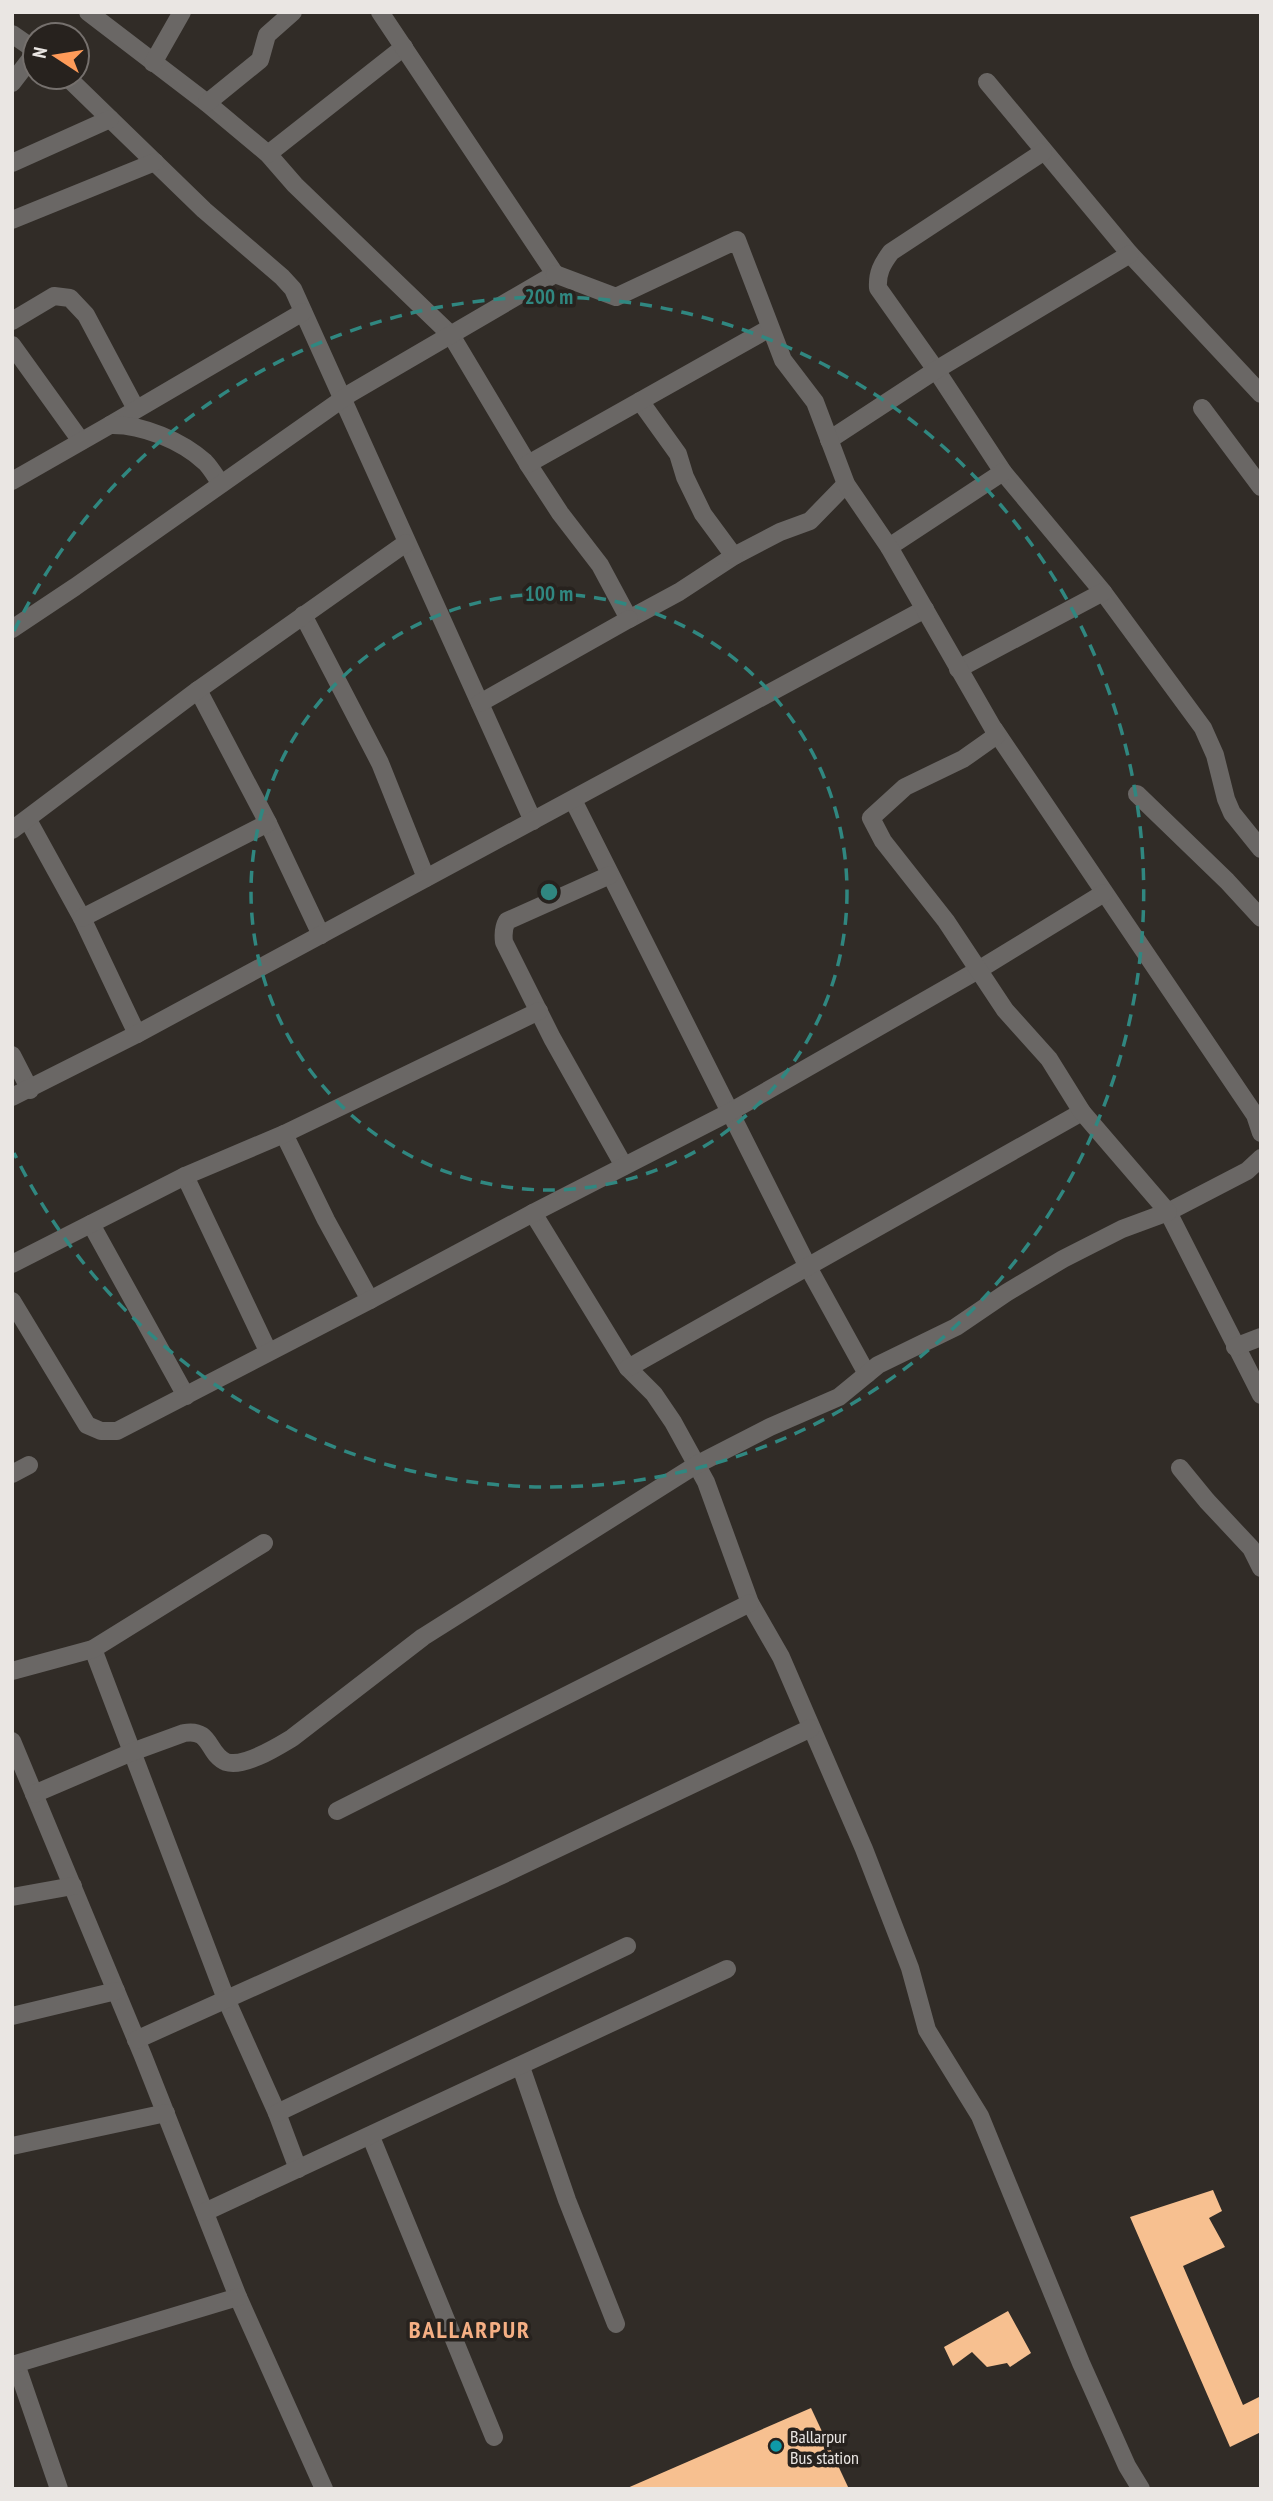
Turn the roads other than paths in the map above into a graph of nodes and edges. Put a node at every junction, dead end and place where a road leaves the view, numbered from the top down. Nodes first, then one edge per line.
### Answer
1 (88, 12) edge
2 (182, 12) edge
3 (293, 12) edge
4 (380, 12) edge
5 (404, 47) junction
6 (152, 63) junction
7 (987, 82) dead end
8 (81, 91) edge
9 (207, 103) junction
10 (110, 119) junction
11 (1043, 152) junction
12 (268, 155) junction
13 (155, 162) junction
14 (12, 163) edge
15 (12, 220) edge
16 (1130, 254) junction
17 (555, 274) junction
18 (303, 312) junction
19 (12, 321) edge
20 (770, 328) junction
21 (451, 335) junction
22 (12, 345) edge
23 (936, 370) junction
24 (1261, 394) edge
25 (341, 400) junction
26 (640, 401) junction
27 (1202, 408) dead end
28 (136, 409) junction
29 (110, 425) junction
30 (829, 440) junction
31 (81, 442) junction
32 (528, 464) junction
33 (1003, 472) junction
34 (12, 481) edge
35 (221, 484) junction
36 (846, 484) junction
37 (1261, 487) edge
38 (406, 543) junction
39 (889, 547) junction
40 (734, 556) junction
41 (1103, 592) junction
42 (925, 609) junction
43 (303, 615) junction
44 (629, 620) junction
45 (12, 629) edge
46 (958, 669) junction
47 (198, 690) junction
48 (480, 703) junction
49 (994, 729) junction
50 (1137, 794) dead end
51 (573, 800) junction
52 (28, 820) junction
53 (533, 821) junction
54 (268, 823) junction
55 (12, 830) edge
56 (1261, 849) edge
57 (610, 875) junction
58 (426, 878) junction
59 (1104, 893) junction
60 (82, 918) junction
61 (1261, 918) edge
62 (321, 935) junction
63 (980, 969) junction
64 (539, 1011) junction
65 (137, 1034) junction
66 (12, 1055) edge
67 (30, 1090) junction
68 (12, 1097) edge
69 (730, 1112) junction
70 (1082, 1112) junction
71 (1258, 1114) edge
72 (1261, 1133) edge
73 (284, 1134) junction
74 (1261, 1158) edge
75 (624, 1166) junction
76 (185, 1176) junction
77 (1168, 1212) junction
78 (533, 1213) junction
79 (91, 1224) junction
80 (12, 1264) edge
81 (808, 1266) junction
82 (370, 1300) junction
83 (12, 1301) edge
84 (1261, 1336) edge
85 (1235, 1347) junction
86 (268, 1351) junction
87 (628, 1368) junction
88 (867, 1374) junction
89 (1261, 1395) edge
90 (187, 1396) junction
91 (29, 1465) dead end
92 (696, 1465) junction
93 (1180, 1468) dead end
94 (12, 1474) edge
95 (264, 1543) dead end
96 (1261, 1568) edge
97 (750, 1603) junction
98 (93, 1649) junction
99 (12, 1671) edge
100 (811, 1728) junction
101 (12, 1741) edge
102 (132, 1752) junction
103 (34, 1794) junction
104 (337, 1811) dead end
105 (72, 1886) junction
106 (12, 1897) edge
107 (626, 1946) dead end
108 (727, 1969) dead end
109 (116, 1991) junction
110 (226, 1999) junction
111 (12, 2016) edge
112 (136, 2040) junction
113 (521, 2067) junction
114 (166, 2113) junction
115 (276, 2113) junction
116 (370, 2137) junction
117 (12, 2146) edge
118 (298, 2169) junction
119 (205, 2212) junction
120 (238, 2297) junction
121 (615, 2324) dead end
122 (14, 2365) edge
123 (494, 2437) dead end
124 (59, 2489) edge
125 (324, 2489) edge
126 (1141, 2489) edge

1 - 6 street
2 - 6 street
3 - 9 street
4 - 5 street
5 - 12 street
5 - 17 street
6 - 9 street
7 - 11 street
8 - 10 street
9 - 12 street
10 - 13 street
10 - 14 street
11 - 16 street
11 - 23 street
12 - 21 street
13 - 15 street
13 - 18 street
16 - 23 street
16 - 24 street
17 - 20 street
17 - 21 street
18 - 25 street
18 - 28 street
19 - 28 street
20 - 26 street
20 - 30 street
21 - 25 street
21 - 32 street
22 - 31 street
23 - 30 street
23 - 33 street
25 - 35 street
25 - 38 street
26 - 32 street
26 - 40 street
27 - 37 street
28 - 29 street
29 - 31 street
29 - 35 street
30 - 36 street
31 - 34 street
32 - 44 street
33 - 39 street
33 - 41 street
35 - 45 street
36 - 39 street
36 - 40 street
38 - 43 street
38 - 48 street
39 - 42 street
40 - 44 street
41 - 46 street
41 - 56 street
42 - 46 street
42 - 51 street
43 - 47 street
43 - 58 street
44 - 48 street
46 - 49 street
47 - 52 street
47 - 54 street
48 - 53 street
49 - 59 street
49 - 63 street
50 - 61 street
51 - 53 street
51 - 57 street
52 - 55 street
52 - 60 street
53 - 58 street
54 - 60 street
54 - 62 street
57 - 64 street
57 - 69 street
58 - 62 street
59 - 63 street
59 - 71 street
60 - 65 street
62 - 65 street
63 - 69 street
63 - 70 street
64 - 73 street
64 - 75 street
65 - 67 street
66 - 67 street
67 - 68 street
69 - 75 street
69 - 81 street
70 - 77 street
70 - 81 street
71 - 72 street
73 - 76 street
73 - 82 street
74 - 77 street
75 - 78 street
76 - 79 street
76 - 86 street
77 - 85 street
77 - 88 street
78 - 82 street
78 - 87 street
79 - 80 street
79 - 90 street
81 - 87 street
81 - 88 street
82 - 86 street
83 - 90 street
84 - 85 street
85 - 89 street
86 - 90 street
87 - 92 street
88 - 92 street
91 - 94 street
92 - 97 street
92 - 102 street
93 - 96 street
95 - 98 street
97 - 100 street
97 - 104 street
98 - 99 street
98 - 102 street
100 - 110 street
100 - 126 street
101 - 103 street
102 - 103 street
102 - 110 street
103 - 105 street
105 - 106 street
105 - 109 street
107 - 115 street
108 - 113 street
109 - 111 street
109 - 112 street
110 - 112 street
110 - 115 street
112 - 114 street
113 - 116 street
113 - 121 street
114 - 117 street
114 - 119 street
115 - 118 street
116 - 118 street
116 - 123 street
118 - 119 street
119 - 120 street
120 - 122 street
120 - 125 street
122 - 124 street

